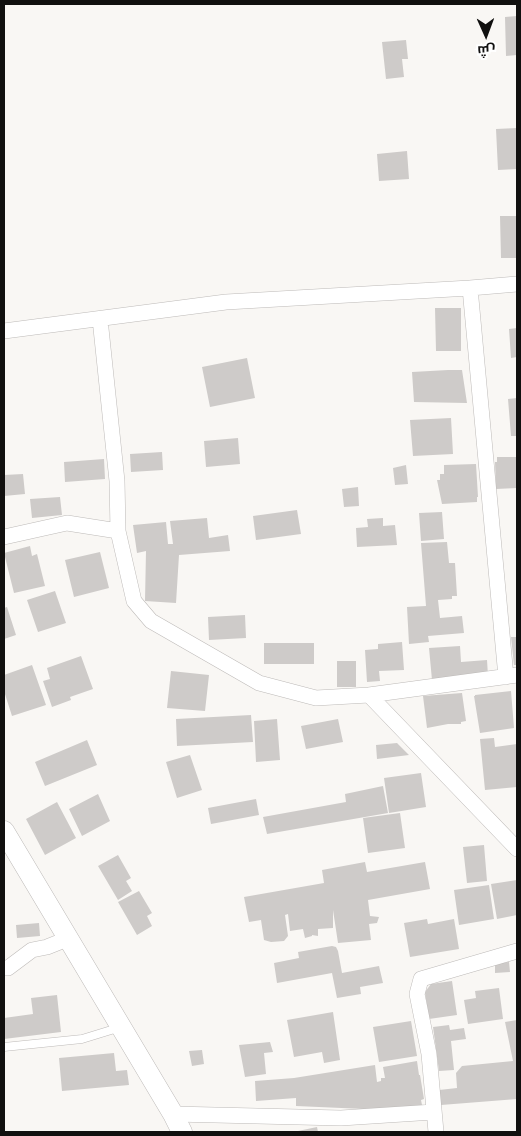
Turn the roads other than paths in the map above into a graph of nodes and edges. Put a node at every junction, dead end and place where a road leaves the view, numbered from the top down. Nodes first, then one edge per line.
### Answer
1 (517, 284) edge
2 (470, 288) junction
3 (100, 319) junction
4 (4, 331) edge
5 (118, 531) junction
6 (4, 537) edge
7 (511, 676) edge
8 (368, 695) junction
9 (4, 831) edge
10 (517, 849) edge
11 (67, 939) junction
12 (517, 951) edge
13 (4, 968) edge
14 (121, 1027) junction
15 (4, 1047) edge
16 (434, 1112) junction
17 (173, 1114) junction
18 (182, 1132) edge
19 (436, 1132) edge

1 - 2 street
2 - 3 street
2 - 7 street
3 - 4 street
3 - 5 street
5 - 6 street
5 - 8 street
7 - 8 street
8 - 10 street
9 - 11 street
11 - 13 street
11 - 14 street
12 - 16 street
14 - 15 lane
14 - 17 street
16 - 17 street
16 - 19 street
17 - 18 street

